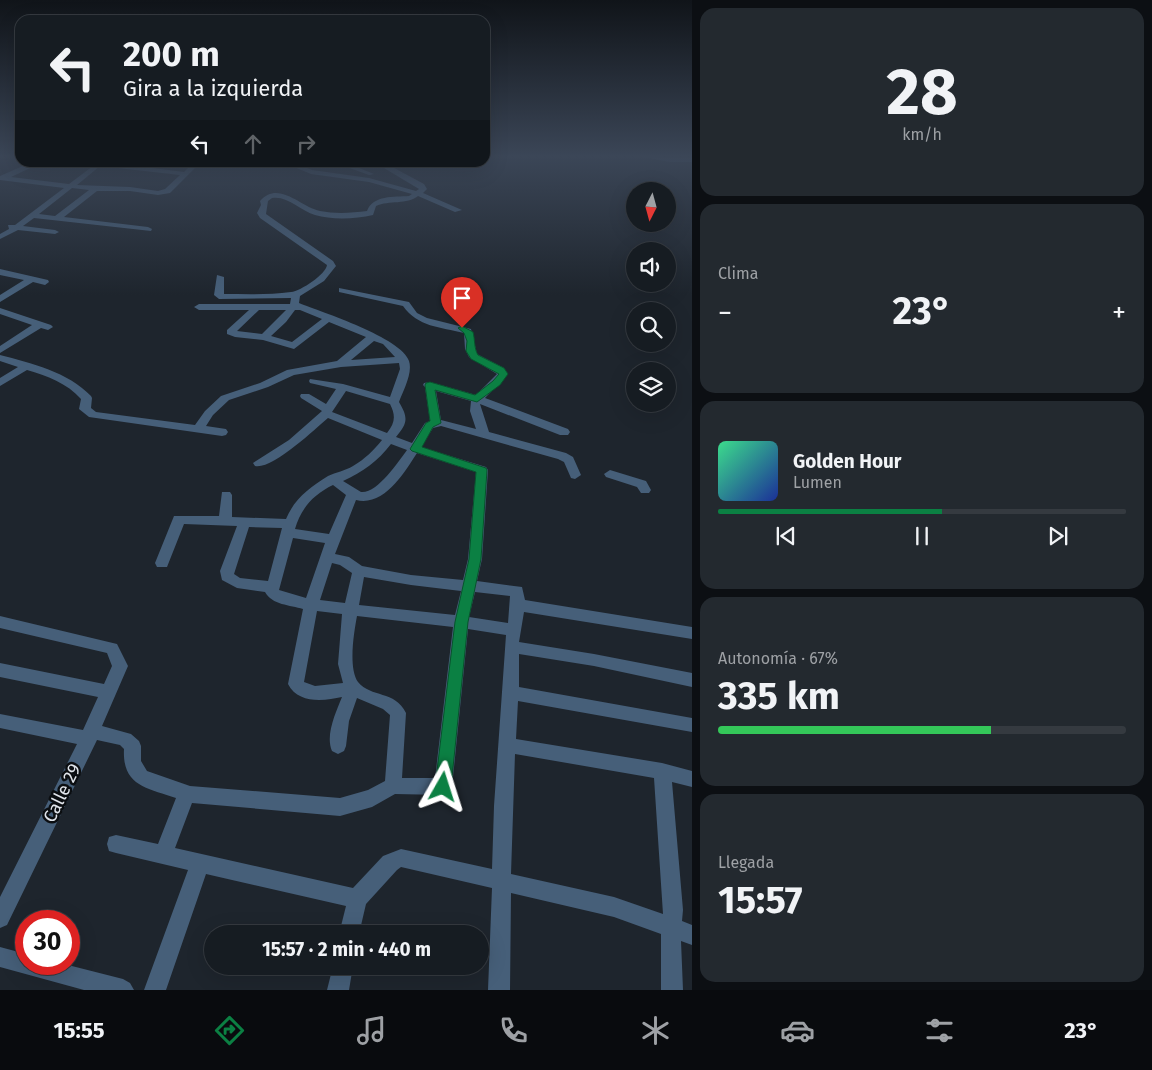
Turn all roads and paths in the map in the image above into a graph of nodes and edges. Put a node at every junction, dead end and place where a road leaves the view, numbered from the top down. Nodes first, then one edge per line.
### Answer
1 (48, 202) edge
2 (78, 202) edge
3 (265, 202) edge
4 (296, 202) edge
5 (378, 202) edge
6 (439, 202) edge
7 (458, 210) dead end
8 (31, 215) junction
9 (57, 218) junction
10 (0, 226) edge
11 (16, 228) junction
12 (148, 229) dead end
13 (55, 232) dead end
14 (0, 237) edge
15 (0, 272) edge
16 (220, 277) dead end
17 (31, 279) junction
18 (45, 282) dead end
19 (342, 290) dead end
20 (296, 295) junction
21 (0, 298) edge
22 (199, 307) dead end
23 (256, 308) junction
24 (295, 308) junction
25 (0, 311) edge
26 (327, 319) junction
27 (374, 336) junction
28 (264, 337) junction
29 (0, 350) edge
30 (0, 358) edge
31 (404, 360) junction
32 (340, 364) junction
33 (24, 367) junction
34 (314, 381) dead end
35 (0, 384) edge
36 (343, 387) junction
37 (305, 396) dead end
38 (477, 399) junction
39 (394, 402) junction
40 (328, 411) junction
41 (436, 423) junction
42 (198, 429) junction
43 (222, 432) dead end
44 (564, 432) dead end
45 (484, 435) junction
46 (388, 438) junction
47 (415, 449) junction
48 (259, 463) dead end
49 (610, 474) dead end
50 (575, 475) dead end
51 (334, 479) junction
52 (645, 490) dead end
53 (353, 493) junction
54 (226, 496) dead end
55 (225, 520) junction
56 (245, 521) junction
57 (288, 528) junction
58 (333, 539) junction
59 (326, 557) junction
60 (162, 563) dead end
61 (359, 571) junction
62 (272, 587) junction
63 (469, 587) junction
64 (311, 605) junction
65 (518, 605) junction
66 (349, 610) junction
67 (0, 622) edge
68 (461, 622) junction
69 (692, 633) edge
70 (511, 639) junction
71 (0, 670) edge
72 (692, 680) edge
73 (353, 687) junction
74 (108, 692) junction
75 (511, 693) junction
76 (692, 724) edge
77 (2, 725) edge
78 (90, 735) junction
79 (508, 745) junction
80 (338, 746) dead end
81 (662, 771) junction
82 (692, 779) edge
83 (393, 786) junction
84 (187, 793) junction
85 (116, 844) dead end
86 (163, 854) junction
87 (200, 863) junction
88 (501, 882) junction
89 (357, 898) junction
90 (0, 918) edge
91 (351, 925) edge
92 (671, 928) junction
93 (692, 934) edge
94 (0, 957) edge
95 (341, 975) edge
96 (93, 986) edge
97 (123, 990) edge
98 (155, 990) edge
99 (338, 990) edge
100 (499, 990) edge
101 (672, 990) edge

1 - 8 street
2 - 9 street
3 - 20 street
4 - 5 street
6 - 7 street
8 - 9 street
8 - 11 street
9 - 12 street
10 - 11 street
11 - 13 street
11 - 14 street
15 - 17 street
16 - 20 street
17 - 18 street
17 - 21 street
19 - 38 street
20 - 24 street
22 - 23 street
23 - 24 street
23 - 28 street
24 - 26 street
24 - 28 street
25 - 29 street
26 - 27 street
26 - 28 street
27 - 31 street
27 - 32 street
30 - 33 street
31 - 32 street
31 - 39 street
32 - 42 street
33 - 35 street
33 - 42 street
34 - 36 street
36 - 39 street
36 - 40 street
37 - 40 street
38 - 41 street
38 - 44 street
38 - 45 street
39 - 46 street
40 - 46 street
40 - 48 street
41 - 45 street
41 - 47 street
42 - 43 street
45 - 50 street
46 - 47 street
46 - 51 street
47 - 53 street
47 - 63 street
49 - 52 street
51 - 53 street
51 - 57 street
53 - 58 street
54 - 55 street
55 - 56 street
55 - 60 street
56 - 57 street
56 - 62 street
57 - 58 street
57 - 62 street
58 - 59 street
59 - 61 street
59 - 64 street
61 - 63 street
61 - 66 street
62 - 64 street
63 - 65 street
63 - 68 street
64 - 66 street
64 - 73 street
65 - 69 street
65 - 70 street
66 - 68 street
66 - 73 street
67 - 74 street, Calle 29
68 - 70 street
68 - 83 street
70 - 72 street
70 - 75 street
71 - 74 street
73 - 80 street
73 - 83 street
74 - 78 street, Calle 29
75 - 76 street
75 - 79 street
77 - 78 street
78 - 84 street
78 - 90 street, Calle 29
79 - 81 street
79 - 88 street
81 - 82 street
81 - 92 street
83 - 84 street
84 - 86 street
85 - 86 street
86 - 87 street
87 - 89 street
87 - 98 street
88 - 89 street
88 - 92 street
88 - 100 street
89 - 91 street
92 - 93 street
92 - 101 street
94 - 96 street
95 - 99 street
96 - 97 street

